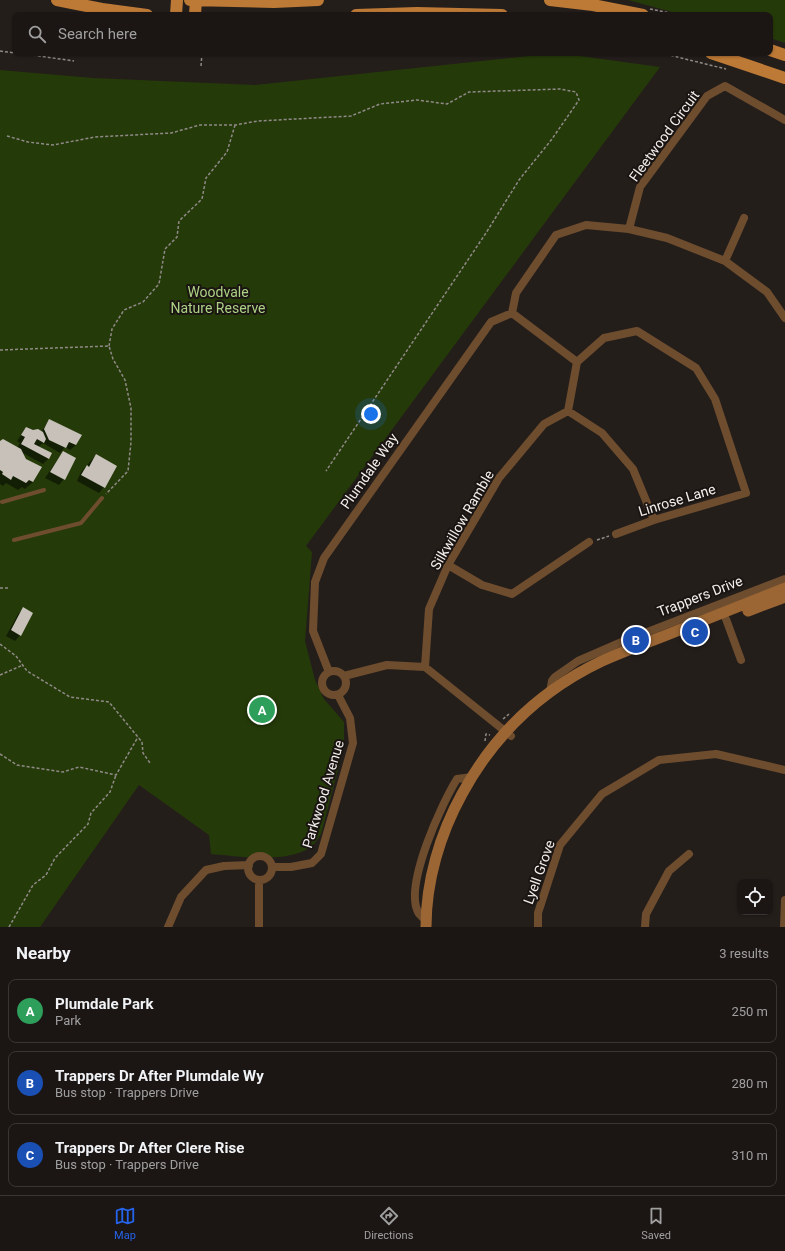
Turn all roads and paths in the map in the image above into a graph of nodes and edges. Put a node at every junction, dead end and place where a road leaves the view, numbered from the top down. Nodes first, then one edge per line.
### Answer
1 (57, 0) edge
2 (177, 0) edge
3 (190, 0) edge
4 (196, 0) edge
5 (318, 0) edge
6 (550, 0) edge
7 (226, 1) edge
8 (125, 12) edge
9 (176, 12) edge
10 (195, 12) edge
11 (627, 12) edge
12 (0, 51) edge
13 (773, 51) edge
14 (12, 52) edge
15 (784, 55) edge
16 (41, 56) edge
17 (202, 56) edge
18 (673, 56) edge
19 (720, 56) edge
20 (74, 60) dead end
21 (201, 66) dead end
22 (727, 70) dead end
23 (785, 78) edge
24 (785, 120) edge
25 (235, 125) junction
26 (7, 136) dead end
27 (744, 218) dead end
28 (629, 229) junction
29 (725, 261) junction
30 (512, 313) junction
31 (785, 318) edge
32 (109, 346) junction
33 (0, 350) edge
34 (577, 362) junction
35 (568, 411) junction
36 (326, 471) dead end
37 (44, 490) dead end
38 (102, 498) joint
39 (2, 502) dead end
40 (654, 520) junction
41 (616, 534) joint
42 (14, 540) dead end
43 (589, 542) joint
44 (448, 566) junction
45 (785, 579) edge
46 (0, 588) edge
47 (10, 588) dead end
48 (785, 588) edge
49 (785, 597) edge
50 (726, 619) junction
51 (0, 644) edge
52 (741, 660) dead end
53 (23, 665) junction
54 (424, 667) junction
55 (329, 672) junction
56 (0, 675) edge
57 (344, 676) junction
58 (550, 692) junction
59 (338, 694) junction
60 (508, 734) junction
61 (138, 737) junction
62 (0, 754) edge
63 (150, 763) dead end
64 (785, 770) edge
65 (116, 775) junction
66 (689, 854) dead end
67 (249, 865) junction
68 (273, 867) junction
69 (259, 880) junction
70 (785, 900) edge
71 (428, 925) edge
72 (9, 927) edge
73 (168, 927) edge
74 (259, 927) edge
75 (538, 927) edge
76 (645, 927) edge
77 (784, 927) edge

1 - 8 main road
2 - 9 main road
3 - 4 main road
4 - 7 main road
4 - 10 main road
5 - 7 main road
6 - 11 main road
12 - 14 path
13 - 15 main road
16 - 20 path
17 - 21 path
18 - 22 path
19 - 23 main road
24 - 28 street, Fleetwood Circuit
25 - 26 path
25 - 32 path
25 - 36 path
27 - 29 street
28 - 29 street
28 - 30 street
29 - 31 street
30 - 34 street
30 - 55 street, Plumdale Way
32 - 33 path
32 - 38 path
34 - 35 street
34 - 40 street, Linrose Lane
35 - 40 street
35 - 44 street, Silkwillow Ramble
37 - 39 lane
38 - 42 lane
40 - 41 street, Linrose Lane
41 - 43 path
43 - 44 street
44 - 54 street, Silkwillow Ramble
45 - 58 street, Trappers Drive
46 - 47 path
48 - 58 main road, Trappers Drive
49 - 50 main road, Trappers Drive
50 - 52 street
50 - 60 main road, Trappers Drive
51 - 53 path
53 - 56 path
53 - 61 path
54 - 57 street
54 - 60 street
55 - 57 street
55 - 59 street
57 - 59 street
58 - 60 main road, Trappers Drive
59 - 68 street, Parkwood Avenue
60 - 71 main road, Trappers Drive
60 - 71 main road, Trappers Drive
61 - 63 path
61 - 65 path
62 - 65 path
64 - 75 street, Lyell Grove
65 - 72 path
66 - 76 street
67 - 68 street
67 - 69 street
67 - 73 street
68 - 69 street
69 - 74 street
70 - 77 street

